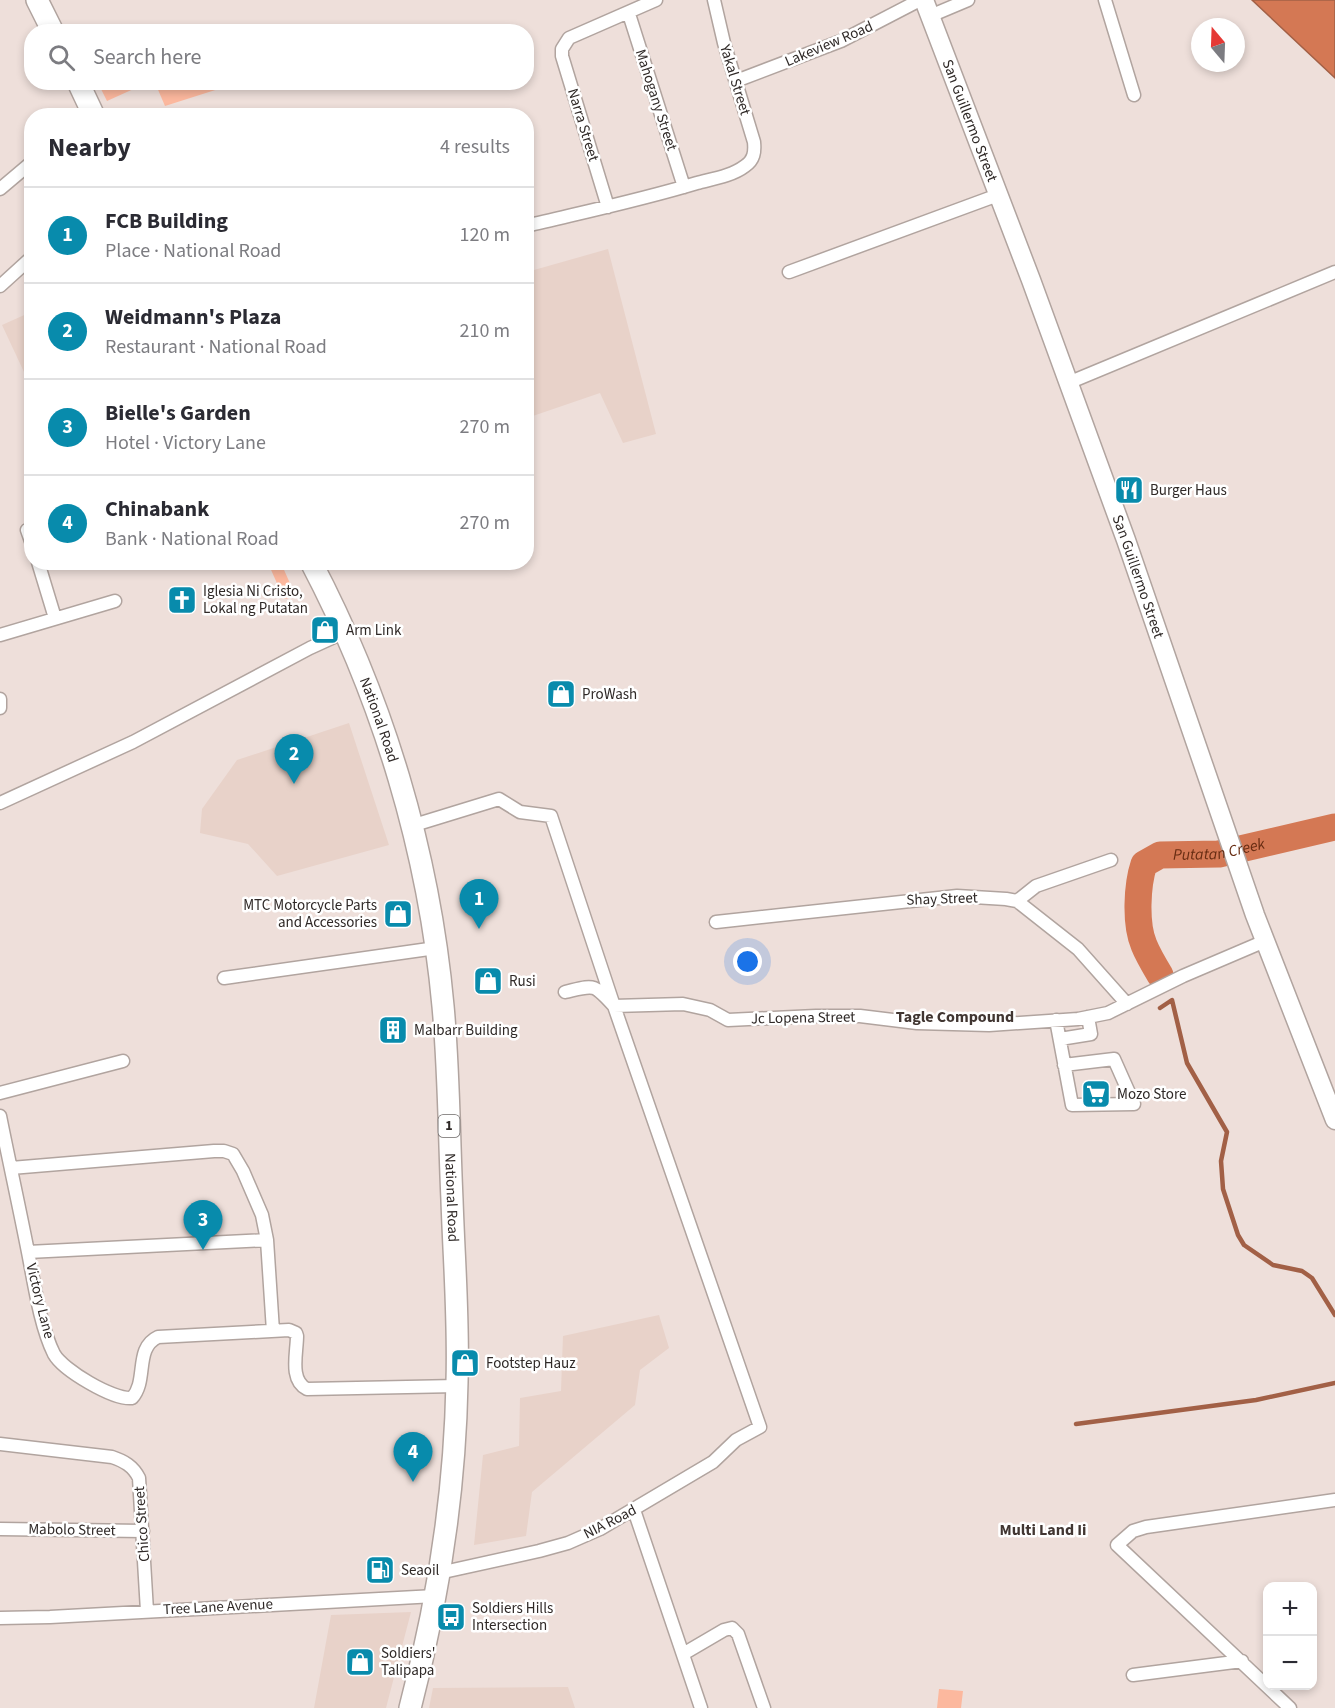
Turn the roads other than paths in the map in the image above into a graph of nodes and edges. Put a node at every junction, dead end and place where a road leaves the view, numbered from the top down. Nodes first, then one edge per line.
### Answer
1 (37, 0) edge
2 (656, 0) edge
3 (714, 0) edge
4 (968, 0) edge
5 (1104, 0) edge
6 (925, 5) edge
7 (628, 14) junction
8 (49, 24) edge
9 (736, 81) junction
10 (81, 90) edge
11 (1134, 95) dead end
12 (89, 108) edge
13 (24, 169) edge
14 (684, 187) junction
15 (0, 189) edge
16 (998, 195) junction
17 (608, 207) junction
18 (534, 224) edge
19 (24, 264) edge
20 (789, 272) dead end
21 (1335, 273) edge
22 (0, 286) edge
23 (1068, 383) junction
24 (40, 570) edge
25 (315, 570) edge
26 (115, 601) dead end
27 (55, 618) junction
28 (345, 632) junction
29 (0, 634) edge
30 (0, 699) edge
31 (0, 708) edge
32 (0, 803) edge
33 (411, 826) junction
34 (1111, 860) dead end
35 (1017, 902) junction
36 (716, 922) dead end
37 (1265, 941) junction
38 (436, 948) junction
39 (224, 978) dead end
40 (565, 992) dead end
41 (1127, 1004) junction
42 (614, 1006) junction
43 (1088, 1017) junction
44 (1056, 1020) junction
45 (1060, 1039) junction
46 (123, 1061) dead end
47 (1064, 1065) junction
48 (0, 1093) edge
49 (0, 1116) edge
50 (1335, 1119) edge
51 (11, 1168) junction
52 (267, 1240) junction
53 (28, 1252) junction
54 (273, 1331) junction
55 (457, 1386) junction
56 (0, 1443) edge
57 (1335, 1500) edge
58 (634, 1510) junction
59 (0, 1529) edge
60 (143, 1531) junction
61 (439, 1573) junction
62 (435, 1596) junction
63 (147, 1611) junction
64 (0, 1618) edge
65 (683, 1654) junction
66 (1242, 1661) junction
67 (1132, 1675) dead end
68 (410, 1708) edge
69 (701, 1708) edge
70 (764, 1708) edge
71 (1290, 1708) edge

1 - 8 highway
2 - 7 street
3 - 9 street, Yakal Street
4 - 6 street, Lakeview Road
5 - 11 street
6 - 9 street, Lakeview Road
6 - 16 main road, San Guillermo Street
7 - 14 street, Mahogany Street
7 - 17 street, Narra Street
9 - 14 street, Yakal Street
10 - 12 highway
13 - 15 street
14 - 17 street
16 - 20 street
16 - 23 main road, San Guillermo Street
17 - 18 street
19 - 22 street
21 - 23 street
23 - 37 main road, San Guillermo Street
24 - 27 street
25 - 28 highway, National Road / 1
26 - 27 street
27 - 29 street
28 - 32 street
28 - 33 highway, National Road / 1
30 - 31 street
33 - 38 highway, National Road / 1
33 - 42 street
34 - 35 street
35 - 36 street, Shay Street
35 - 41 street, Shay Street
37 - 41 street, Jc Lopena Street
37 - 50 main road, San Guillermo Street
38 - 39 street
38 - 55 highway, National Road / 1
40 - 42 street
41 - 43 street, Jc Lopena Street
42 - 44 street, Jc Lopena Street
42 - 58 street, NIA Road
43 - 44 street, Jc Lopena Street
43 - 45 street
44 - 45 street
45 - 47 street
46 - 48 street
47 - 47 street
49 - 51 street, Victory Lane
51 - 52 street
51 - 53 street, Victory Lane
52 - 53 street
52 - 54 street
53 - 54 street, Victory Lane
54 - 55 street
55 - 61 highway, National Road / 1
56 - 60 street, Chico Street
57 - 66 street
58 - 61 street, NIA Road
58 - 65 street
59 - 60 street, Mabolo Street
60 - 63 street, Chico Street
61 - 62 highway, National Road / 1
62 - 63 street, Tree Lane Avenue
62 - 68 highway, National Road / 1
63 - 64 street, Tree Lane Avenue
65 - 69 street
65 - 70 street
66 - 67 street
66 - 71 street

